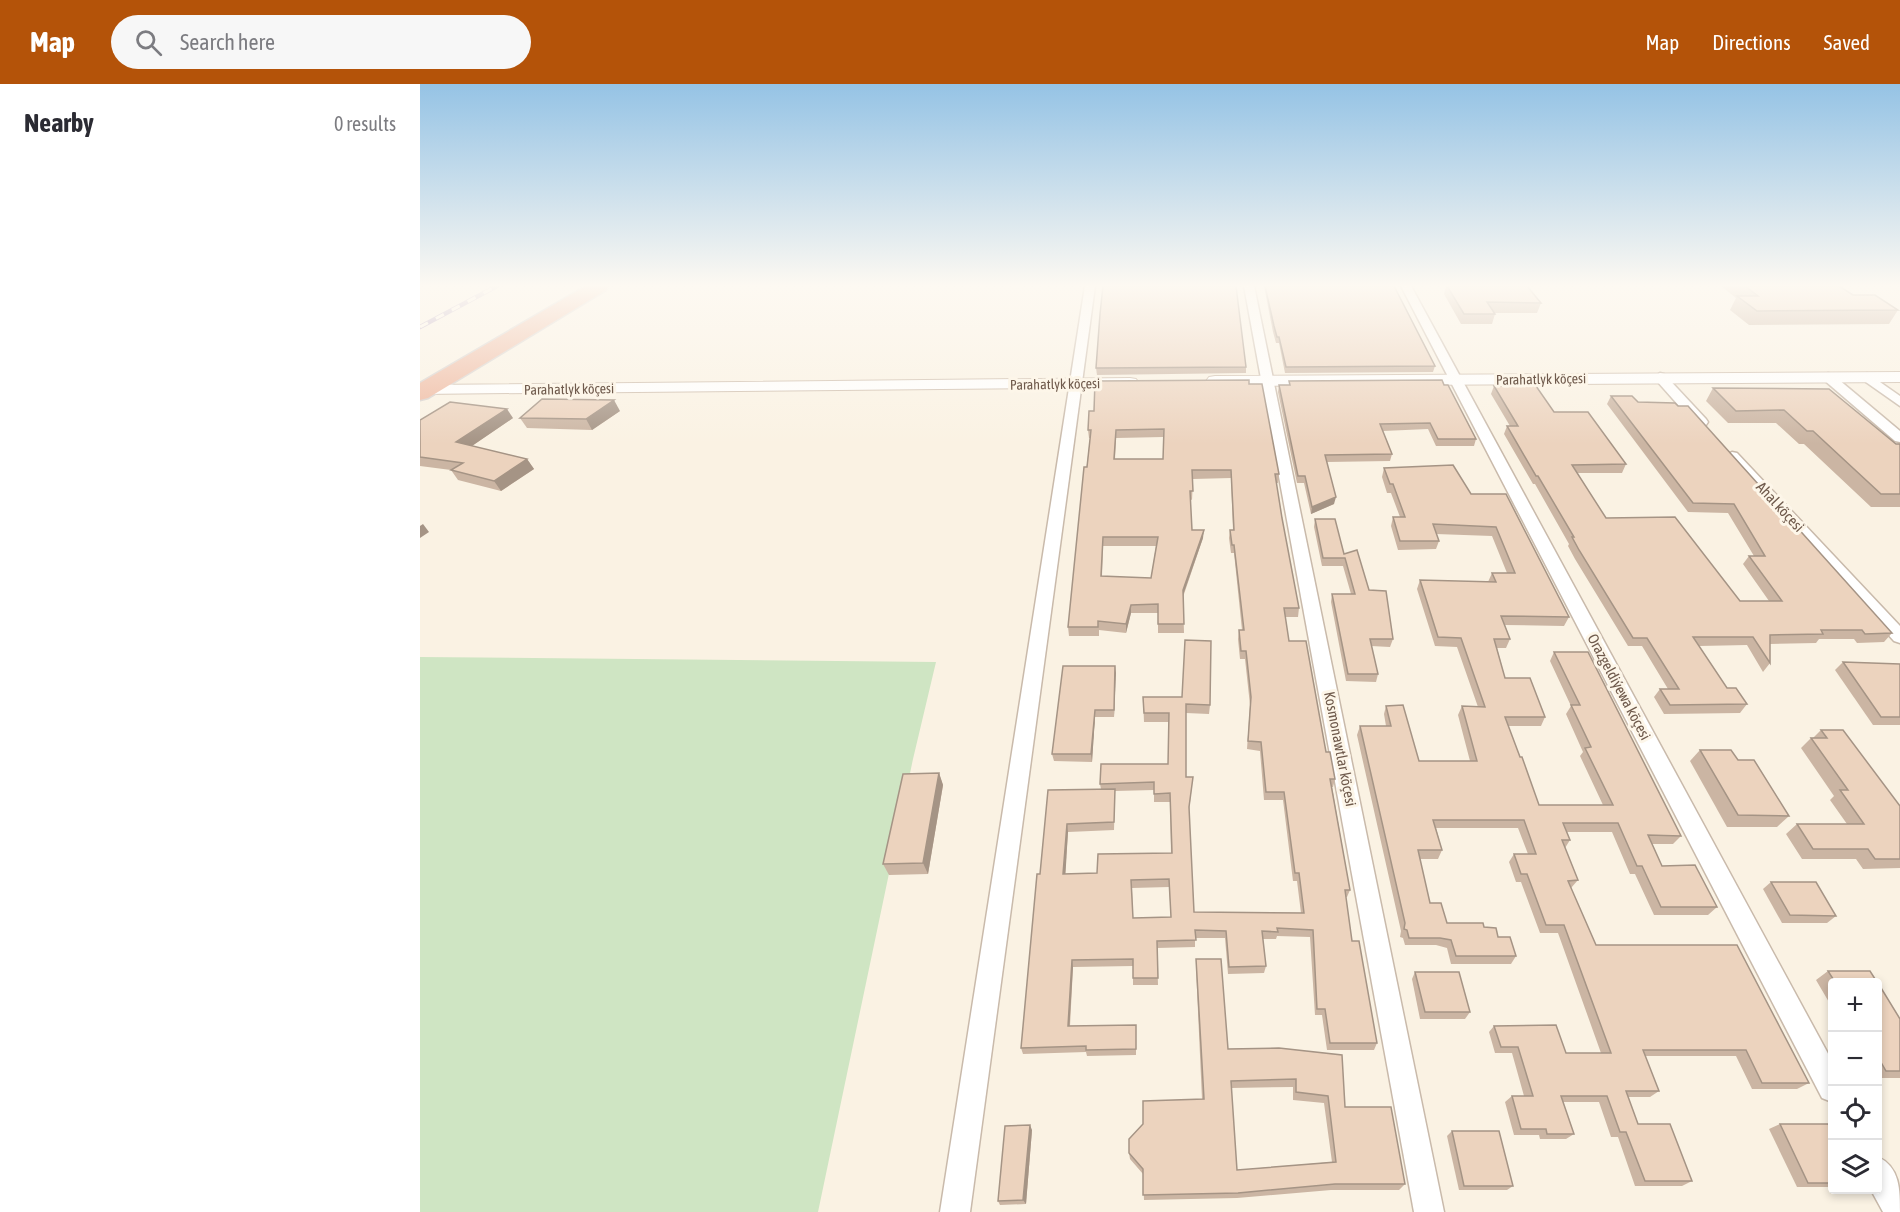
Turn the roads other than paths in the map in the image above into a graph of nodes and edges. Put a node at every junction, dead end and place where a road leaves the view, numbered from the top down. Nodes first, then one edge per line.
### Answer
1 (512, 339) edge
2 (1082, 339) edge
3 (1260, 339) edge
4 (1433, 339) edge
5 (1660, 377) junction
6 (1828, 377) junction
7 (1867, 377) junction
8 (1900, 377) edge
9 (1269, 380) junction
10 (1455, 380) junction
11 (1201, 381) edge
12 (1144, 382) edge
13 (1076, 383) junction
14 (423, 392) edge
15 (1900, 402) edge
16 (1900, 438) edge
17 (1900, 637) edge
18 (1832, 1086) edge
19 (1882, 1180) edge
20 (955, 1212) edge
21 (1429, 1212) edge
22 (1899, 1212) edge

1 - 14 highway
2 - 13 street
3 - 9 street, Kosmonawtlar köçesi
4 - 10 street, Orazgeldiýewa köçesi
5 - 6 street, Parahatlyk köçesi
5 - 10 street, Parahatlyk köçesi
5 - 17 street, Ahal köçesi
6 - 7 street, Parahatlyk köçesi
6 - 16 street
7 - 8 street, Parahatlyk köçesi
7 - 15 street
9 - 10 street, Parahatlyk köçesi
9 - 11 street, Parahatlyk köçesi
9 - 21 street, Kosmonawtlar köçesi
10 - 18 street, Orazgeldiýewa köçesi
12 - 13 street, Parahatlyk köçesi
13 - 14 street, Parahatlyk köçesi
13 - 20 street
19 - 22 street

